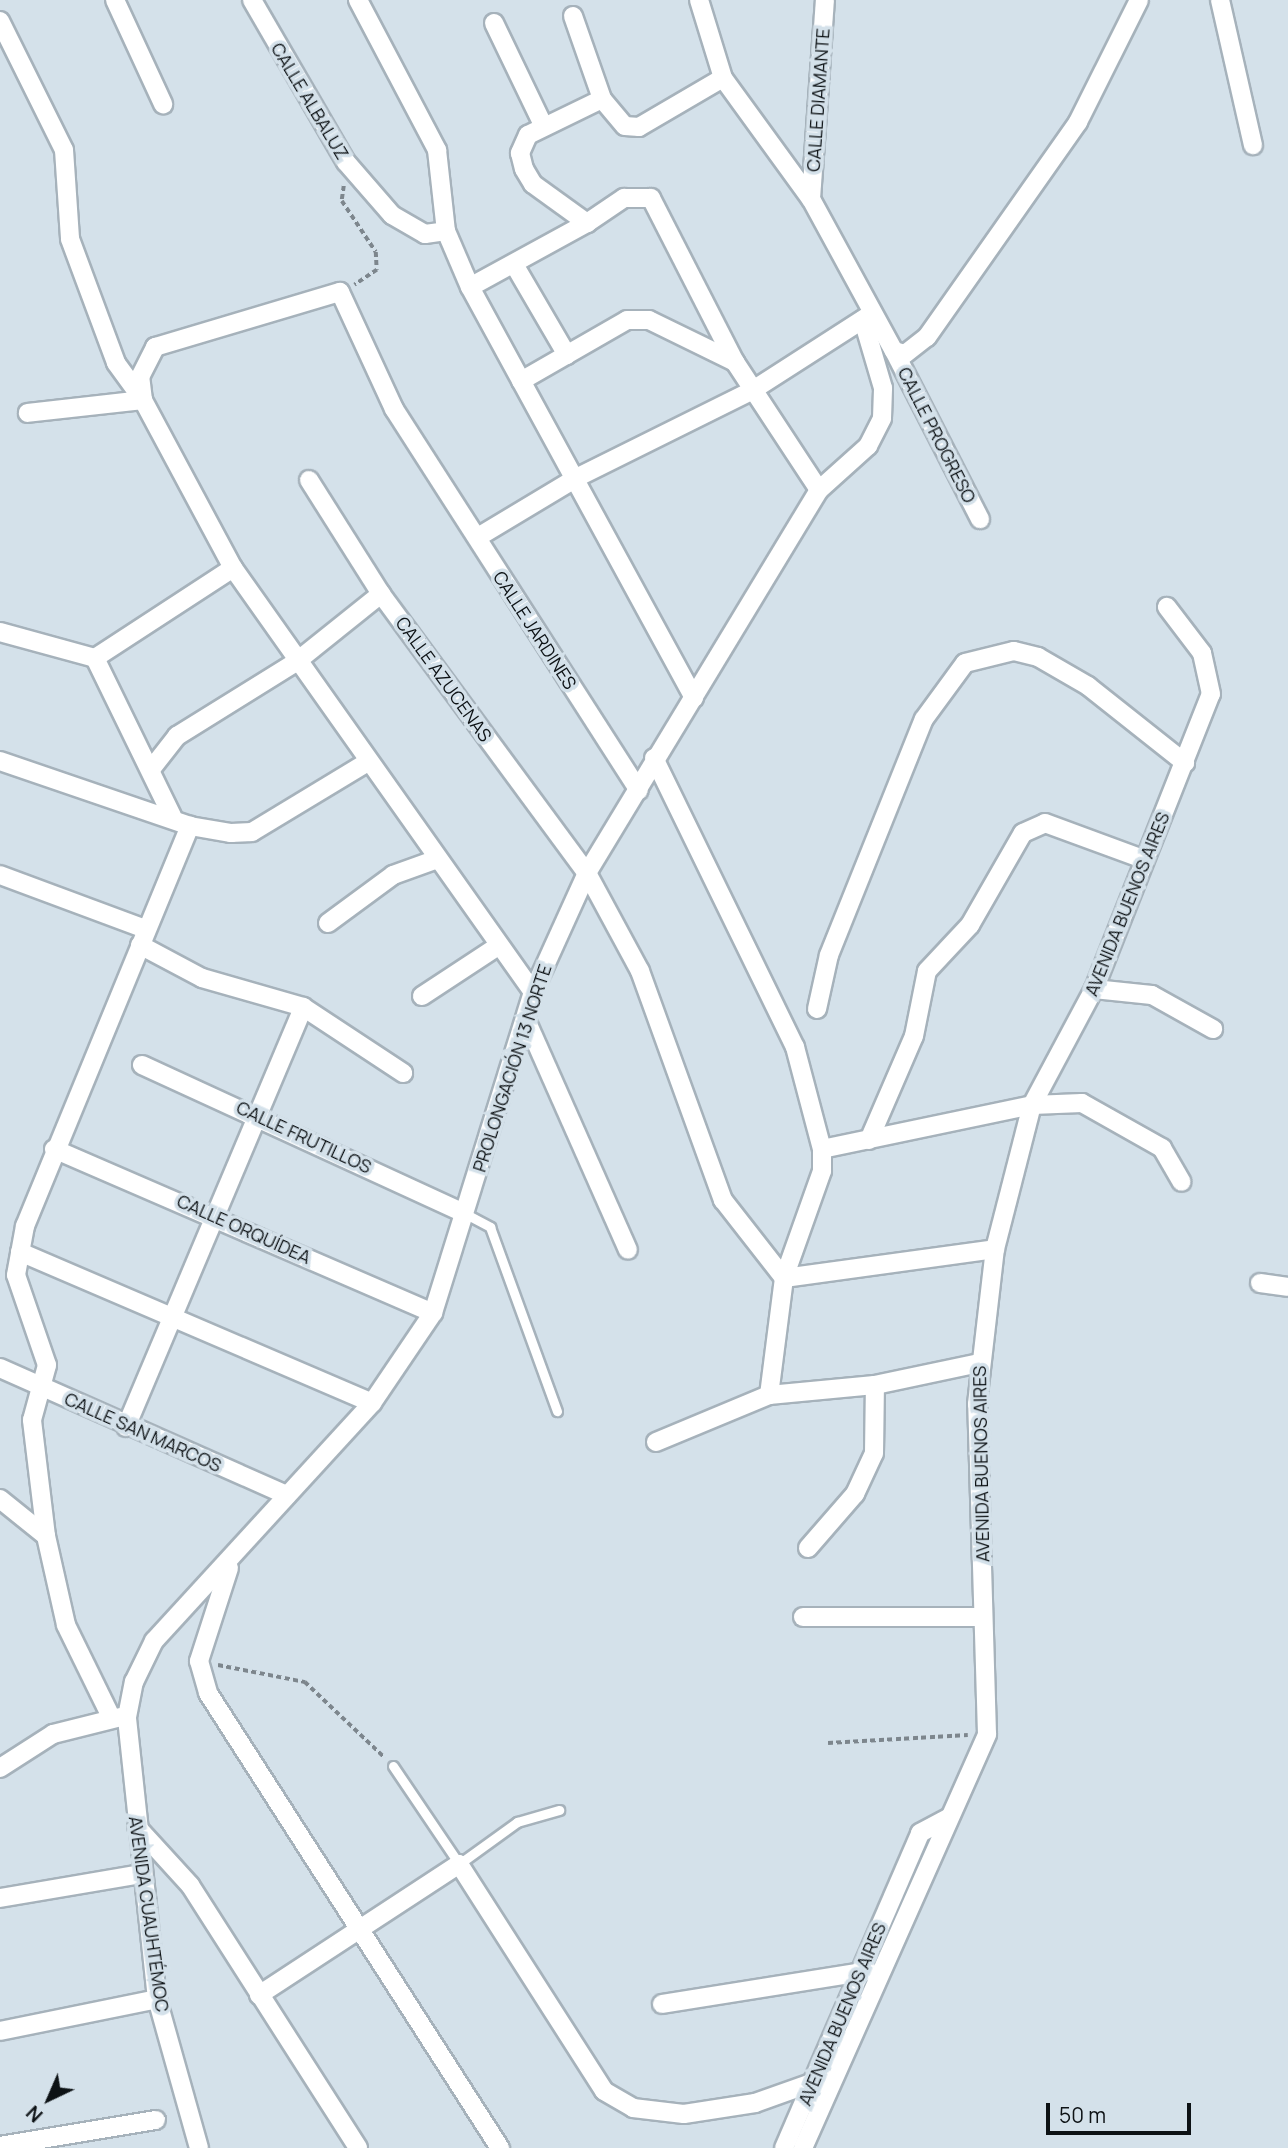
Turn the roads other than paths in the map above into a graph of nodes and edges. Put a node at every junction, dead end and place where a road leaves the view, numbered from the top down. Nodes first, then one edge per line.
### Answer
1 (115, 0) edge
2 (252, 0) edge
3 (358, 0) edge
4 (699, 0) edge
5 (825, 0) edge
6 (1139, 0) edge
7 (1220, 0) edge
8 (573, 16) dead end
9 (0, 21) edge
10 (494, 23) dead end
11 (723, 79) junction
12 (602, 99) junction
13 (163, 104) dead end
14 (544, 127) junction
15 (1252, 145) dead end
16 (811, 199) junction
17 (587, 223) junction
18 (446, 231) junction
19 (515, 266) junction
20 (470, 287) junction
21 (869, 315) junction
22 (894, 351) junction
23 (567, 355) junction
24 (735, 362) junction
25 (522, 381) junction
26 (752, 390) junction
27 (143, 400) junction
28 (28, 413) dead end
29 (578, 477) junction
30 (309, 480) dead end
31 (819, 491) junction
32 (980, 519) dead end
33 (478, 537) junction
34 (233, 568) junction
35 (381, 594) junction
36 (1167, 607) dead end
37 (0, 632) edge
38 (95, 659) junction
39 (296, 662) junction
40 (695, 698) junction
41 (654, 758) junction
42 (0, 761) edge
43 (366, 763) junction
44 (1185, 763) junction
45 (152, 768) junction
46 (639, 790) junction
47 (173, 816) junction
48 (191, 826) junction
49 (1143, 859) junction
50 (435, 860) junction
51 (587, 873) junction
52 (0, 875) edge
53 (328, 923) dead end
54 (143, 937) junction
55 (498, 946) junction
56 (1094, 989) junction
57 (533, 992) junction
58 (422, 996) dead end
59 (303, 1007) junction
60 (817, 1009) dead end
61 (527, 1022) junction
62 (1213, 1029) dead end
63 (142, 1065) dead end
64 (402, 1073) dead end
65 (1032, 1105) junction
66 (255, 1112) junction
67 (869, 1140) junction
68 (54, 1149) junction
69 (822, 1149) junction
70 (1182, 1182) dead end
71 (464, 1213) junction
72 (215, 1215) junction
73 (995, 1249) junction
74 (628, 1250) dead end
75 (20, 1252) junction
76 (785, 1278) junction
77 (1260, 1283) dead end
78 (1288, 1287) edge
79 (433, 1313) junction
80 (169, 1316) junction
81 (979, 1363) junction
82 (0, 1368) edge
83 (41, 1383) junction
84 (875, 1385) junction
85 (769, 1395) junction
86 (372, 1403) junction
87 (557, 1411) dead end
88 (126, 1427) junction
89 (656, 1442) dead end
90 (287, 1495) junction
91 (0, 1499) edge
92 (46, 1536) junction
93 (808, 1548) dead end
94 (232, 1560) junction
95 (803, 1617) dead end
96 (983, 1617) junction
97 (119, 1716) junction
98 (393, 1766) road end
99 (0, 1768) edge
100 (559, 1810) dead end
101 (948, 1818) junction
102 (137, 1827) junction
103 (459, 1864) junction
104 (142, 1874) junction
105 (0, 1898) edge
106 (356, 1926) junction
107 (860, 1968) junction
108 (881, 1977) junction
109 (259, 1995) junction
110 (157, 1999) junction
111 (662, 2004) dead end
112 (0, 2031) edge
113 (814, 2082) junction
114 (156, 2120) dead end
115 (0, 2146) edge
116 (199, 2148) edge
117 (358, 2148) edge
118 (500, 2148) edge
119 (784, 2148) edge
120 (803, 2148) edge

1 - 13 street
2 - 18 street, CALLE ALBALUZ
3 - 18 street
4 - 11 street
5 - 16 street, CALLE DIAMANTE
6 - 22 street
7 - 15 street
8 - 12 street
9 - 27 street
10 - 14 street
11 - 12 street
11 - 16 street
12 - 14 street
14 - 17 street
16 - 21 street
17 - 19 street
17 - 24 street
18 - 20 street
19 - 20 street
19 - 23 street
20 - 25 street
21 - 22 street, CALLE PROGRESO
21 - 26 street
21 - 31 street, PROLONGACIÓN 13 NORTE
22 - 32 street, CALLE PROGRESO
23 - 24 street
23 - 25 street
24 - 26 street
25 - 29 street
26 - 29 street
26 - 31 street
27 - 28 street
27 - 33 street, CALLE JARDINES
27 - 34 street
29 - 33 street
29 - 40 street
30 - 35 street, CALLE AZUCENAS
31 - 40 street, PROLONGACIÓN 13 NORTE
33 - 46 street, CALLE JARDINES
34 - 38 street
34 - 39 street
35 - 39 street
35 - 51 street, CALLE AZUCENAS
36 - 44 street, AVENIDA BUENOS AIRES
37 - 38 street
38 - 45 street
39 - 43 street
39 - 45 street
40 - 41 street, PROLONGACIÓN 13 NORTE
41 - 46 street, PROLONGACIÓN 13 NORTE
41 - 69 street
42 - 47 street
43 - 48 street
43 - 50 street
44 - 49 street, AVENIDA BUENOS AIRES
44 - 60 street
45 - 47 street
46 - 51 street, PROLONGACIÓN 13 NORTE
47 - 48 street
48 - 54 street
49 - 56 street, AVENIDA BUENOS AIRES
49 - 67 street
50 - 53 street
50 - 55 street
51 - 57 street, PROLONGACIÓN 13 NORTE
51 - 76 street, CALLE AZUCENAS
52 - 54 street
54 - 59 street
54 - 68 street
55 - 57 street
55 - 58 street
56 - 62 street
56 - 65 street, AVENIDA BUENOS AIRES
57 - 61 street, PROLONGACIÓN 13 NORTE
59 - 64 street
59 - 66 street
61 - 71 street, PROLONGACIÓN 13 NORTE
61 - 74 street
63 - 66 street, CALLE FRUTILLOS
65 - 67 street
65 - 70 street
65 - 73 street, AVENIDA BUENOS AIRES
66 - 71 street, CALLE FRUTILLOS
66 - 72 street
67 - 69 street
68 - 72 street, CALLE ORQUÍDEA
68 - 75 street
69 - 76 street
71 - 79 street, PROLONGACIÓN 13 NORTE
71 - 87 lane
72 - 79 street, CALLE ORQUÍDEA
72 - 80 street
73 - 76 street
73 - 81 street, AVENIDA BUENOS AIRES
75 - 80 street
75 - 83 street
76 - 85 street
77 - 78 street
79 - 86 street, PROLONGACIÓN 13 NORTE
80 - 86 street
80 - 88 street
81 - 84 street
81 - 96 street, AVENIDA BUENOS AIRES
82 - 83 street, CALLE SAN MARCOS
83 - 88 street, CALLE SAN MARCOS
83 - 92 street
84 - 85 street
84 - 93 street
85 - 89 street
86 - 90 street, PROLONGACIÓN 13 NORTE
88 - 90 street, CALLE SAN MARCOS
90 - 94 street, PROLONGACIÓN 13 NORTE
91 - 92 street
92 - 97 street
94 - 97 street, PROLONGACIÓN 13 NORTE
94 - 106 street
95 - 96 street
96 - 101 street, AVENIDA BUENOS AIRES
97 - 99 street
97 - 102 street, AVENIDA CUAUHTÉMOC
98 - 103 lane
100 - 103 lane
101 - 107 street, AVENIDA BUENOS AIRES
101 - 108 street, AVENIDA BUENOS AIRES
102 - 104 street, AVENIDA CUAUHTÉMOC
102 - 109 street
103 - 106 street
103 - 113 street
104 - 105 street
104 - 110 street, AVENIDA CUAUHTÉMOC
106 - 109 street
106 - 118 street
107 - 108 street
107 - 111 street
107 - 113 street, AVENIDA BUENOS AIRES
108 - 120 street, AVENIDA BUENOS AIRES
109 - 117 street
110 - 112 street
110 - 116 street, AVENIDA CUAUHTÉMOC
113 - 119 street, AVENIDA BUENOS AIRES
114 - 115 street

